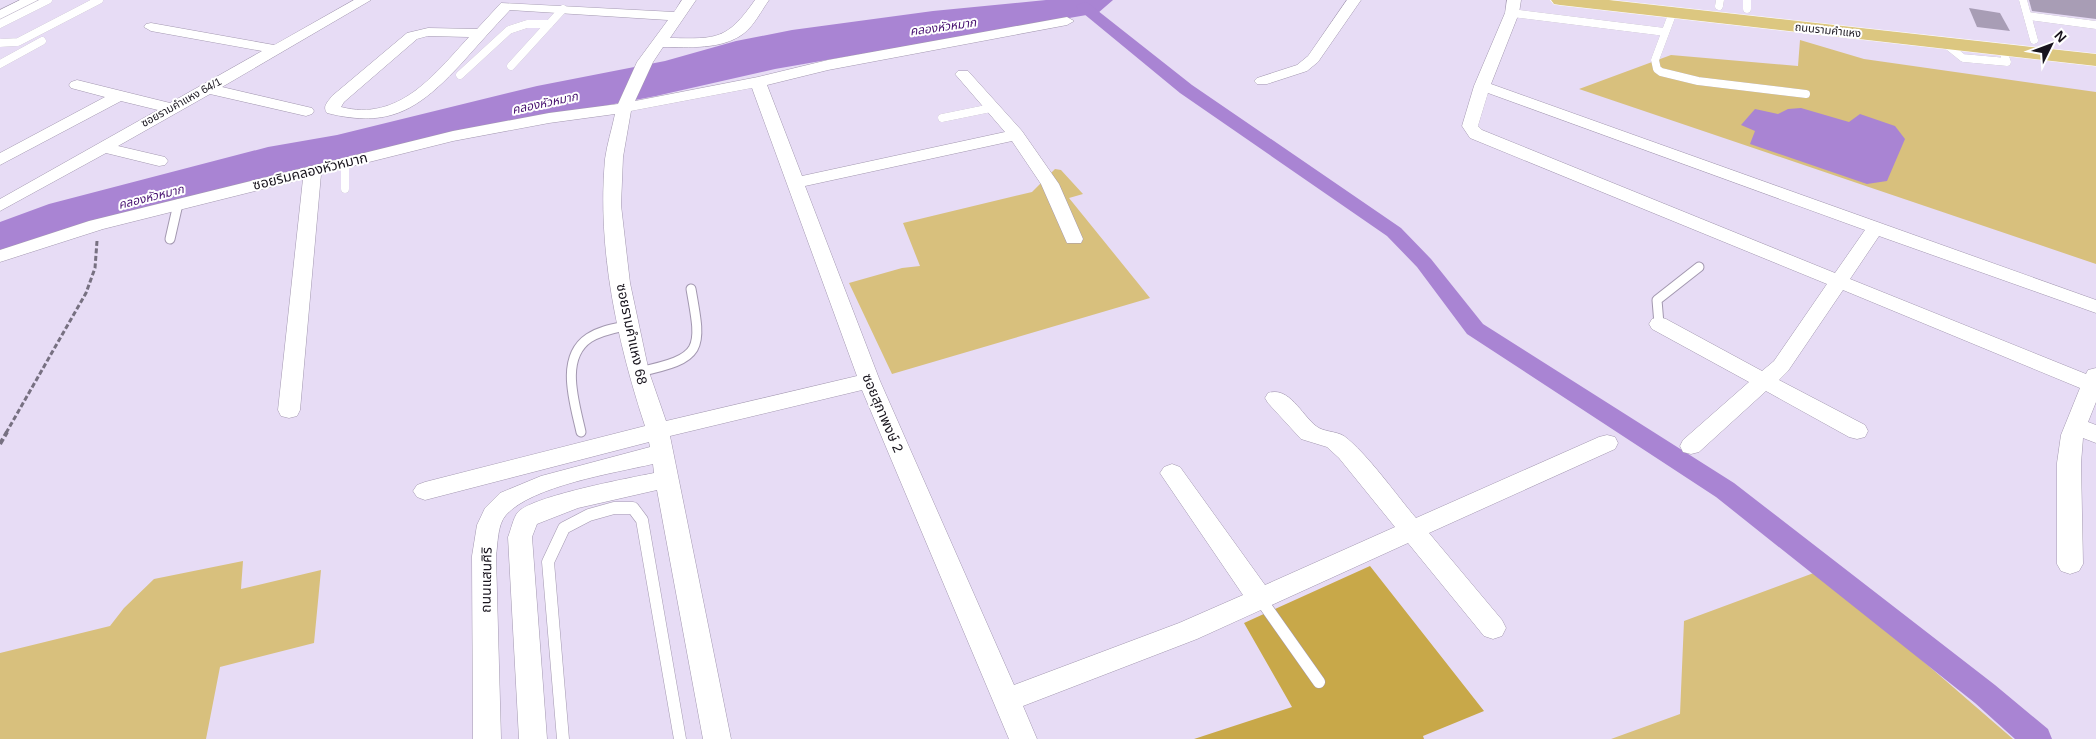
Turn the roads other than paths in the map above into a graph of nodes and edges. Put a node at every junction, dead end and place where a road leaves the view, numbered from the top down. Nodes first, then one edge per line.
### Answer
1 (21, 0) edge
2 (31, 0) edge
3 (48, 0) edge
4 (100, 0) edge
5 (689, 0) edge
6 (762, 0) edge
7 (1354, 0) edge
8 (1560, 0) edge
9 (2023, 0) edge
10 (356, 1) edge
11 (526, 3) edge
12 (1719, 3) edge
13 (1747, 4) edge
14 (605, 5) edge
15 (1513, 6) edge
16 (1670, 6) edge
17 (563, 9) junction
18 (0, 10) edge
19 (0, 15) edge
20 (677, 16) junction
21 (2028, 16) junction
22 (1067, 21) dead end
23 (0, 24) edge
24 (549, 24) junction
25 (2096, 25) edge
26 (151, 27) dead end
27 (1665, 32) junction
28 (480, 33) junction
29 (2034, 40) junction
30 (42, 41) dead end
31 (658, 42) junction
32 (0, 43) edge
33 (2096, 46) edge
34 (274, 49) junction
35 (0, 57) edge
36 (8, 59) junction
37 (2096, 60) edge
38 (0, 64) edge
39 (511, 66) dead end
40 (963, 74) dead end
41 (460, 75) dead end
42 (1262, 81) dead end
43 (758, 82) junction
44 (77, 85) dead end
45 (1482, 86) junction
46 (206, 88) junction
47 (1806, 94) dead end
48 (120, 96) junction
49 (625, 106) junction
50 (171, 108) junction
51 (992, 108) junction
52 (306, 111) dead end
53 (942, 118) dead end
54 (1016, 134) junction
55 (102, 147) junction
56 (0, 160) edge
57 (159, 161) dead end
58 (345, 162) junction
59 (313, 170) junction
60 (796, 184) junction
61 (345, 189) dead end
62 (178, 204) junction
63 (0, 206) edge
64 (1876, 227) junction
65 (170, 239) dead end
66 (1074, 239) dead end
67 (0, 256) edge
68 (1699, 267) dead end
69 (1839, 282) junction
70 (691, 289) dead end
71 (2096, 306) edge
72 (1659, 324) joint
73 (629, 326) junction
74 (638, 372) junction
75 (869, 381) junction
76 (1764, 382) junction
77 (2094, 382) edge
78 (1276, 398) dead end
79 (289, 410) dead end
80 (2075, 425) junction
81 (581, 432) dead end
82 (1856, 432) dead end
83 (2096, 435) edge
84 (660, 442) junction
85 (1607, 443) dead end
86 (1691, 446) dead end
87 (1172, 473) dead end
88 (667, 478) junction
89 (425, 491) dead end
90 (525, 491) junction
91 (543, 510) junction
92 (1414, 531) junction
93 (2070, 564) dead end
94 (1259, 597) junction
95 (1493, 628) dead end
96 (1319, 682) dead end
97 (1007, 700) junction
98 (488, 739) edge
99 (533, 739) edge
100 (563, 739) edge
101 (680, 739) edge
102 (717, 739) edge
103 (1023, 739) edge

1 - 18 lane
2 - 19 street
3 - 23 lane
4 - 32 lane
5 - 20 street, ซอยรามคำแหง 68
6 - 31 street
7 - 42 street
8 - 16 main road, ถนนรามคำแหง
9 - 21 lane
10 - 34 street, ซอยรามคำแหง 64/1
11 - 17 street
11 - 28 street
12 - 13 main road, ถนนรามคำแหง
12 - 16 main road, ถนนรามคำแหง
13 - 29 main road, ถนนรามคำแหง
14 - 17 street
14 - 20 street
15 - 27 lane
15 - 45 street
16 - 27 lane
16 - 37 main road, ถนนรามคำแหง
17 - 24 lane
20 - 31 street, ซอยรามคำแหง 68
21 - 25 lane
21 - 29 lane
22 - 43 street, ซอยริมคลองหัวหมาก
24 - 39 lane
24 - 41 lane
26 - 34 street
27 - 47 lane
28 - 28 street
29 - 33 main road, ถนนรามคำแหง
30 - 36 lane
31 - 49 street, ซอยรามคำแหง 68
34 - 46 street, ซอยรามคำแหง 64/1
35 - 36 lane
36 - 38 lane
40 - 51 street
43 - 49 street, ซอยริมคลองหัวหมาก
43 - 60 street, ซอยสุภาพงษ์ 2
44 - 48 street
45 - 64 street
45 - 69 street
46 - 50 street, ซอยรามคำแหง 64/1
46 - 52 street
48 - 50 street
48 - 56 street
49 - 58 street, ซอยริมคลองหัวหมาก
49 - 73 street, ซอยรามคำแหง 68
50 - 55 street, ซอยรามคำแหง 64/1
51 - 53 lane
51 - 54 street
54 - 60 street
54 - 66 street
55 - 57 street
55 - 63 street, ซอยรามคำแหง 64/1
58 - 59 street, ซอยริมคลองหัวหมาก
58 - 61 lane
59 - 62 street, ซอยริมคลองหัวหมาก
59 - 79 street
60 - 75 street, ซอยสุภาพงษ์ 2
62 - 65 lane
62 - 67 street, ซอยริมคลองหัวหมาก
64 - 69 street
64 - 71 street
68 - 72 lane
69 - 76 street
69 - 77 street
70 - 74 lane
72 - 76 street
73 - 74 street, ซอยรามคำแหง 68
73 - 81 lane
74 - 84 street, ซอยรามคำแหง 68
75 - 84 street
75 - 97 street, ซอยสุภาพงษ์ 2
76 - 82 street
76 - 86 street
77 - 80 street
78 - 92 street
80 - 83 street
80 - 93 street
84 - 88 street, ซอยรามคำแหง 68
84 - 89 street
84 - 90 street, ถนนแสนศิริ
85 - 92 street
87 - 94 street
88 - 91 street
88 - 102 street, ซอยรามคำแหง 68
90 - 91 street
90 - 98 street, ถนนแสนศิริ
91 - 99 street
92 - 94 street
92 - 95 street
94 - 96 lane
94 - 97 street
97 - 103 street, ซอยสุภาพงษ์ 2
100 - 101 lane

